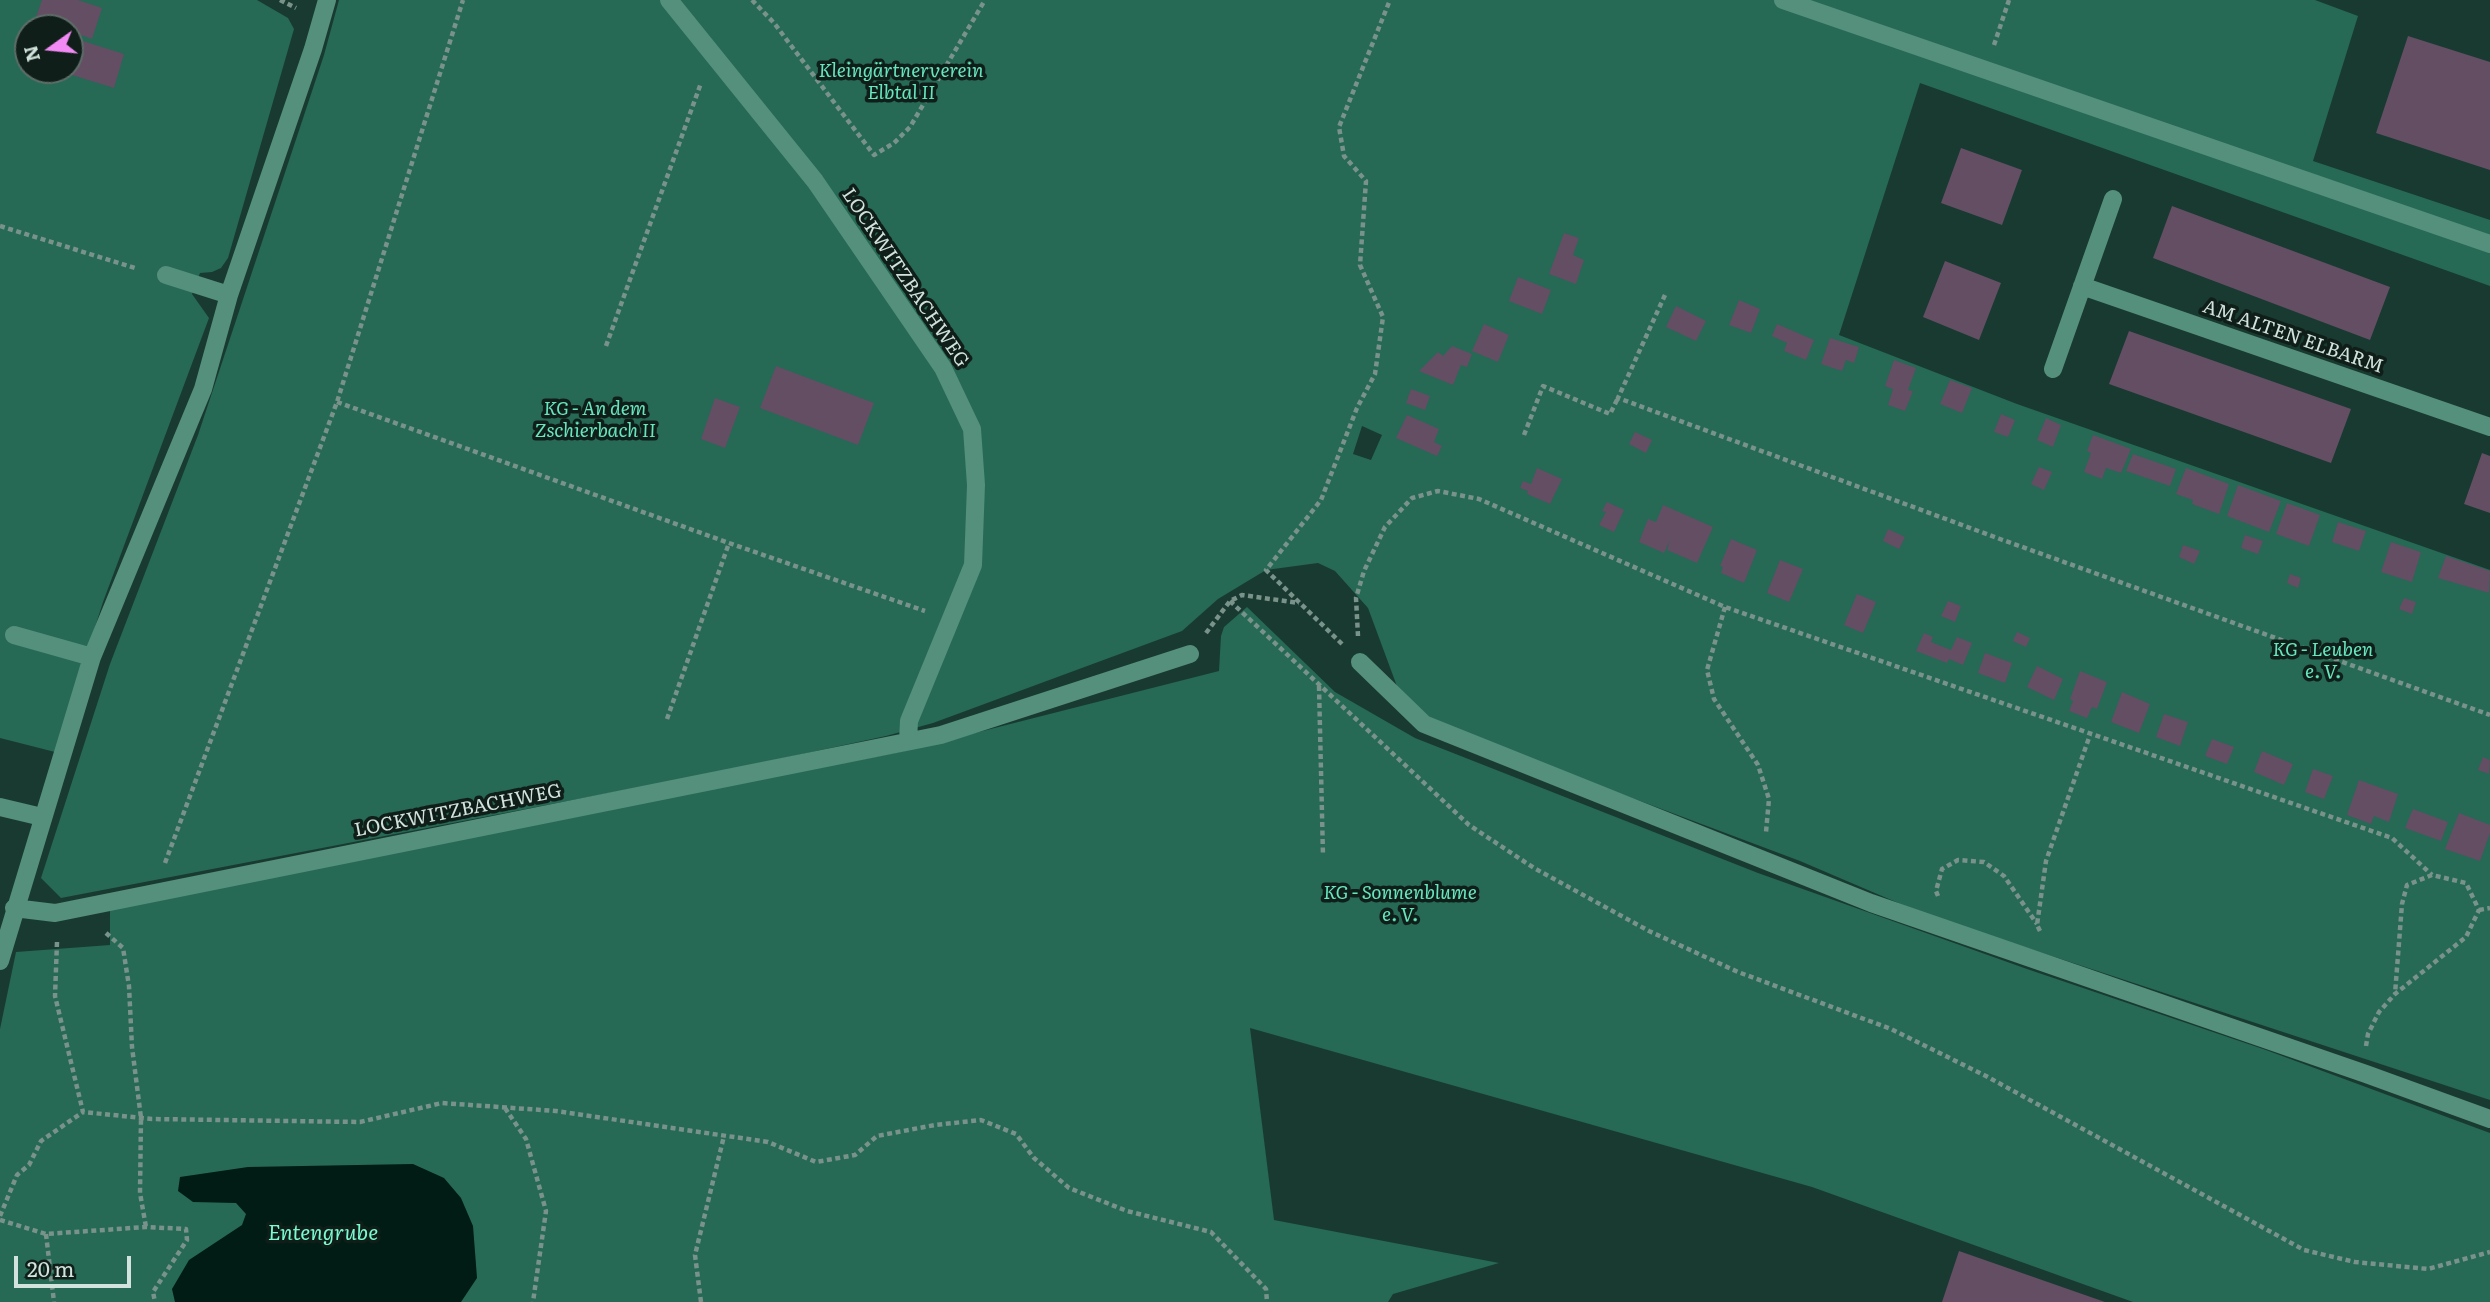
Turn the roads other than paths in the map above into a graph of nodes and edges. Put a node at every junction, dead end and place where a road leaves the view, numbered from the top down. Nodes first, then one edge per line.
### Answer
1 (327, 0) edge
2 (668, 0) edge
3 (1783, 0) edge
4 (2113, 199) dead end
5 (2490, 244) edge
6 (166, 275) road end
7 (2082, 286) junction
8 (229, 295) junction
9 (2053, 369) dead end
10 (2490, 428) edge
11 (14, 635) dead end
12 (1190, 654) dead end
13 (92, 657) junction
14 (1360, 662) road end
15 (908, 741) junction
16 (0, 807) edge
17 (42, 817) junction
18 (14, 908) junction
19 (0, 961) edge
20 (2490, 1119) edge

1 - 8 street
2 - 15 street, LOCKWITZBACHWEG
3 - 5 street
4 - 7 street
6 - 8 street
7 - 9 street
7 - 10 street, AM ALTEN ELBARM
8 - 13 street
11 - 13 street
12 - 15 street, LOCKWITZBACHWEG
13 - 17 street
14 - 20 street
15 - 18 street, LOCKWITZBACHWEG
16 - 17 street
17 - 18 street
18 - 19 street

